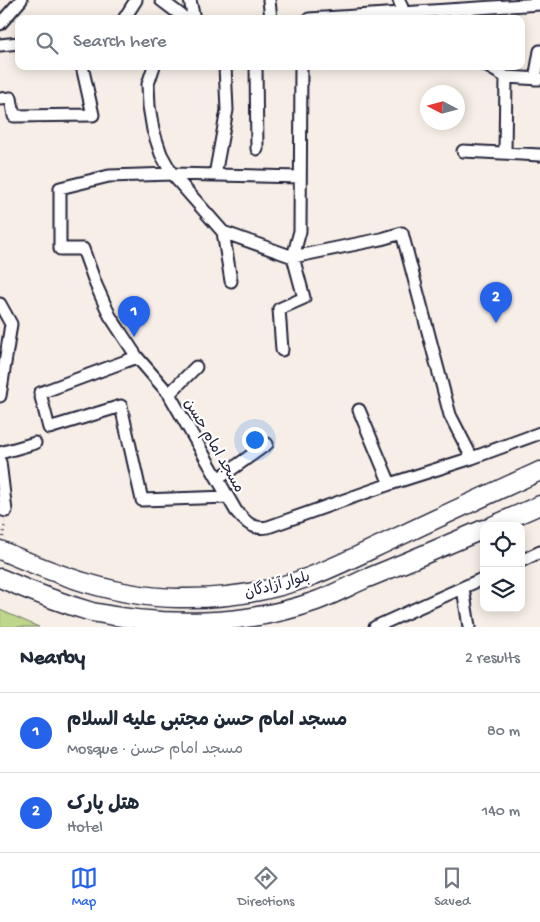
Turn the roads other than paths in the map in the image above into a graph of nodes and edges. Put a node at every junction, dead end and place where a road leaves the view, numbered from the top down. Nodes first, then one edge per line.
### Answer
1 (21, 0) edge
2 (136, 0) edge
3 (161, 0) edge
4 (190, 0) edge
5 (269, 0) edge
6 (399, 0) edge
7 (540, 4) edge
8 (431, 5) edge
9 (483, 9) edge
10 (404, 12) junction
11 (127, 15) edge
12 (181, 15) edge
13 (193, 15) edge
14 (271, 15) edge
15 (363, 15) edge
16 (0, 24) edge
17 (15, 44) edge
18 (0, 46) edge
19 (540, 51) edge
20 (83, 70) edge
21 (153, 70) edge
22 (225, 70) edge
23 (256, 70) edge
24 (301, 70) edge
25 (494, 70) edge
26 (506, 77) junction
27 (538, 79) edge
28 (0, 99) edge
29 (257, 149) dead end
30 (462, 151) dead end
31 (505, 153) junction
32 (540, 154) edge
33 (172, 174) junction
34 (215, 175) junction
35 (300, 177) junction
36 (223, 232) junction
37 (293, 257) junction
38 (231, 281) dead end
39 (0, 304) edge
40 (282, 350) dead end
41 (137, 357) junction
42 (196, 367) dead end
43 (169, 394) junction
44 (0, 396) edge
45 (360, 410) dead end
46 (540, 433) edge
47 (35, 443) dead end
48 (267, 444) dead end
49 (0, 453) edge
50 (472, 458) junction
51 (0, 462) edge
52 (540, 471) edge
53 (218, 479) junction
54 (390, 484) junction
55 (228, 497) junction
56 (540, 505) edge
57 (3, 510) edge
58 (501, 522) edge
59 (480, 531) edge
60 (1, 550) edge
61 (540, 552) edge
62 (525, 559) edge
63 (0, 578) edge
64 (480, 580) edge
65 (463, 588) junction
66 (375, 627) edge
67 (470, 627) edge

1 - 16 street
2 - 11 street
3 - 12 street
4 - 13 street
5 - 14 street
6 - 10 street
7 - 9 street
8 - 9 street
8 - 10 street
10 - 15 street
17 - 18 street
19 - 27 street
20 - 28 street
21 - 33 street
22 - 34 street
23 - 29 street
24 - 35 street
25 - 26 street
26 - 27 street
26 - 31 street
30 - 31 street
31 - 32 street
33 - 34 street
33 - 36 street
33 - 41 street, مسجد امام حسن
34 - 35 street
35 - 37 street
36 - 37 street
36 - 38 street
37 - 40 street
37 - 50 street
39 - 44 street
41 - 43 street, مسجد امام حسن
41 - 55 street
42 - 43 street
43 - 53 street, مسجد امام حسن
45 - 54 street
46 - 50 street, مسجد امام حسن
47 - 49 street
48 - 53 street
50 - 54 street, مسجد امام حسن
51 - 57 street
52 - 60 main road, بلوار آزادگان
53 - 55 street, مسجد امام حسن
54 - 55 street, مسجد امام حسن
56 - 58 main road
59 - 63 main road, بلوار آزادگان
61 - 62 street
64 - 65 street
65 - 66 street
65 - 67 street

